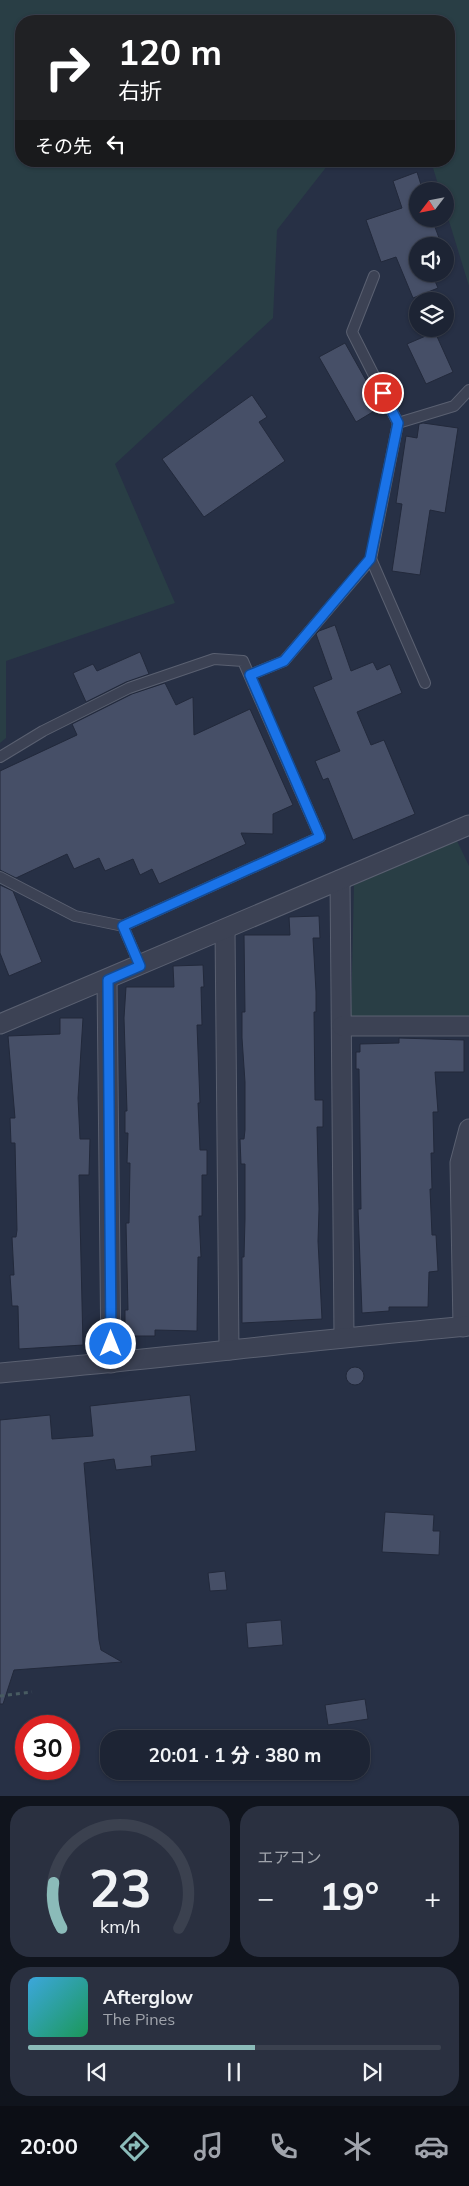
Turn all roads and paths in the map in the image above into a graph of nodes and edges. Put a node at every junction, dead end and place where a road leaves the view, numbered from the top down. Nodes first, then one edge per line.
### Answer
1 (374, 276) dead end
2 (469, 390) edge
3 (398, 423) junction
4 (370, 559) junction
5 (250, 675) junction
6 (425, 683) dead end
7 (0, 757) edge
8 (469, 825) edge
9 (0, 877) edge
10 (340, 880) junction
11 (123, 926) junction
12 (225, 929) junction
13 (140, 966) junction
14 (108, 980) junction
15 (0, 1024) edge
16 (342, 1026) junction
17 (469, 1026) edge
18 (469, 1129) edge
19 (466, 1327) edge
20 (344, 1337) junction
21 (229, 1350) junction
22 (111, 1363) junction
23 (0, 1373) edge
24 (32, 1692) dead end
25 (0, 1696) edge

1 - 3 lane
2 - 3 lane
3 - 4 lane
4 - 5 lane
4 - 6 lane
5 - 7 lane
5 - 11 lane
8 - 10 street
9 - 11 lane
10 - 12 street
10 - 16 street
11 - 13 lane
12 - 13 street
12 - 21 street
13 - 14 street
14 - 15 street
14 - 22 street
16 - 17 street
16 - 20 street
18 - 19 street
19 - 20 street
20 - 21 street
21 - 22 street
22 - 23 street
24 - 25 path

